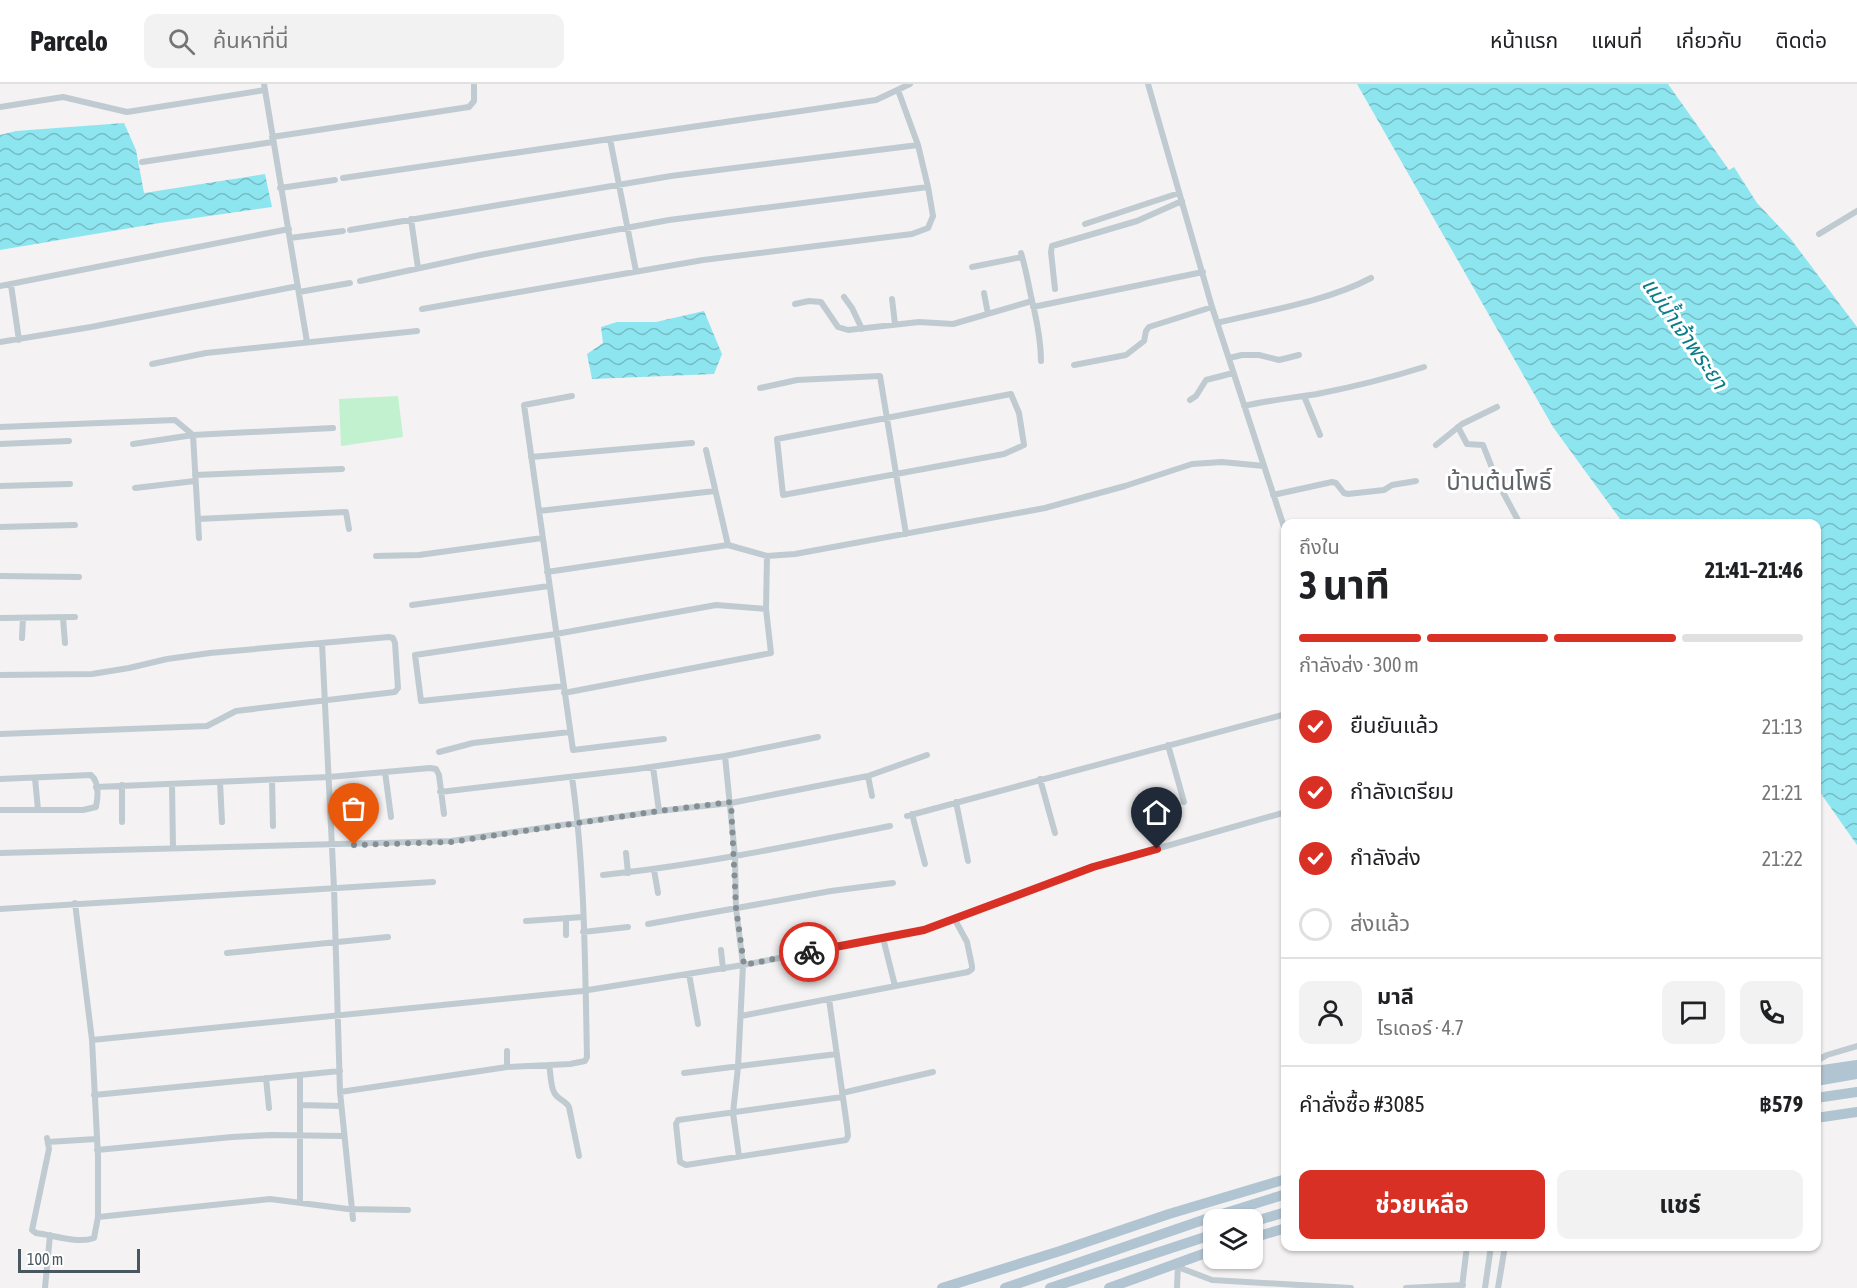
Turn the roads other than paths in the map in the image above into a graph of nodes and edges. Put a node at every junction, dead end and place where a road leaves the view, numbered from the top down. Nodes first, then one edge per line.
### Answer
1 (269, 84) edge
2 (474, 84) edge
3 (910, 84) edge
4 (1148, 84) edge
5 (264, 86) edge
6 (898, 90) junction
7 (0, 107) edge
8 (272, 139) junction
9 (610, 139) junction
10 (918, 145) junction
11 (142, 162) dead end
12 (343, 178) dead end
13 (335, 180) dead end
14 (619, 185) junction
15 (928, 187) junction
16 (280, 188) junction
17 (1179, 194) junction
18 (1182, 201) junction
19 (1857, 211) edge
20 (411, 219) junction
21 (1085, 224) dead end
22 (627, 228) junction
23 (289, 229) junction
24 (350, 230) dead end
25 (343, 231) dead end
26 (1820, 234) dead end
27 (290, 238) junction
28 (972, 267) dead end
29 (418, 268) junction
30 (636, 271) junction
31 (1203, 272) junction
32 (1371, 278) dead end
33 (360, 281) dead end
34 (350, 283) dead end
35 (11, 285) junction
36 (0, 286) edge
37 (299, 289) junction
38 (1055, 289) dead end
39 (984, 293) dead end
40 (844, 297) dead end
41 (892, 299) dead end
42 (795, 304) dead end
43 (1033, 304) junction
44 (1212, 307) junction
45 (422, 309) dead end
46 (988, 314) junction
47 (1217, 323) junction
48 (895, 324) junction
49 (862, 329) junction
50 (417, 331) dead end
51 (19, 340) junction
52 (0, 342) edge
53 (307, 342) junction
54 (1299, 355) dead end
55 (1228, 358) junction
56 (1041, 361) dead end
57 (152, 363) dead end
58 (1074, 365) dead end
59 (1424, 367) dead end
60 (1233, 373) junction
61 (760, 388) dead end
62 (573, 396) dead end
63 (1304, 396) junction
64 (1190, 400) dead end
65 (1244, 405) junction
66 (1497, 407) dead end
67 (887, 419) junction
68 (0, 427) edge
69 (1458, 427) junction
70 (333, 428) dead end
71 (193, 435) junction
72 (1320, 435) dead end
73 (69, 441) dead end
74 (692, 443) dead end
75 (0, 444) edge
76 (133, 444) dead end
77 (1436, 445) dead end
78 (706, 450) dead end
79 (531, 457) junction
80 (1264, 466) junction
81 (342, 469) dead end
82 (896, 473) junction
83 (1521, 474) dead end
84 (195, 478) junction
85 (1416, 481) dead end
86 (1498, 483) junction
87 (70, 484) dead end
88 (0, 486) edge
89 (135, 489) dead end
90 (715, 491) junction
91 (1273, 495) junction
92 (539, 511) junction
93 (198, 519) junction
94 (1281, 519) edge
95 (1517, 519) edge
96 (75, 525) dead end
97 (0, 527) edge
98 (350, 530) dead end
99 (906, 534) junction
100 (199, 538) dead end
101 (542, 538) junction
102 (728, 545) junction
103 (376, 556) dead end
104 (767, 556) junction
105 (547, 572) junction
106 (0, 576) edge
107 (79, 577) dead end
108 (549, 586) junction
109 (412, 605) dead end
110 (766, 609) junction
111 (75, 617) dead end
112 (0, 618) edge
113 (23, 618) junction
114 (63, 618) junction
115 (556, 634) junction
116 (22, 638) dead end
117 (65, 643) dead end
118 (322, 643) junction
119 (0, 675) edge
120 (564, 690) junction
121 (325, 699) junction
122 (1281, 715) edge
123 (570, 732) junction
124 (0, 734) edge
125 (818, 737) dead end
126 (664, 739) dead end
127 (1168, 744) junction
128 (439, 752) dead end
129 (927, 755) dead end
130 (725, 756) junction
131 (652, 767) junction
132 (385, 772) junction
133 (868, 776) junction
134 (329, 777) junction
135 (572, 777) junction
136 (35, 778) junction
137 (0, 779) edge
138 (1040, 779) junction
139 (272, 780) junction
140 (220, 782) junction
141 (172, 783) junction
142 (122, 785) junction
143 (96, 787) junction
144 (441, 792) junction
145 (872, 796) dead end
146 (731, 802) junction
147 (956, 802) junction
148 (1184, 802) dead end
149 (0, 810) edge
150 (38, 810) junction
151 (659, 811) junction
152 (1281, 813) edge
153 (444, 814) dead end
154 (390, 817) dead end
155 (122, 822) dead end
156 (222, 822) dead end
157 (578, 824) junction
158 (273, 826) dead end
159 (890, 826) dead end
160 (1055, 833) dead end
161 (332, 846) junction
162 (173, 848) junction
163 (0, 853) edge
164 (626, 853) dead end
165 (735, 856) junction
166 (968, 861) dead end
167 (925, 864) dead end
168 (654, 870) junction
169 (628, 873) junction
170 (603, 875) dead end
171 (433, 882) dead end
172 (893, 882) dead end
173 (334, 888) junction
174 (658, 893) dead end
175 (75, 903) junction
176 (736, 908) junction
177 (0, 909) edge
178 (583, 917) junction
179 (566, 918) junction
180 (954, 918) junction
181 (526, 921) dead end
182 (648, 924) dead end
183 (628, 927) dead end
184 (583, 932) junction
185 (566, 936) dead end
186 (388, 937) dead end
187 (884, 938) junction
188 (335, 942) junction
189 (721, 950) dead end
190 (227, 953) dead end
191 (744, 965) junction
192 (723, 969) junction
193 (689, 974) junction
194 (895, 986) junction
195 (586, 991) junction
196 (829, 999) junction
197 (337, 1015) junction
198 (741, 1016) junction
199 (698, 1024) dead end
200 (92, 1041) junction
201 (1857, 1046) edge
202 (507, 1051) dead end
203 (837, 1054) junction
204 (1821, 1058) edge
205 (549, 1065) junction
206 (1857, 1065) edge
207 (507, 1067) junction
208 (738, 1067) junction
209 (1821, 1070) edge
210 (340, 1071) junction
211 (933, 1072) dead end
212 (684, 1073) dead end
213 (1857, 1074) edge
214 (300, 1075) junction
215 (266, 1078) junction
216 (1821, 1080) edge
217 (340, 1092) junction
218 (1857, 1092) edge
219 (94, 1095) junction
220 (842, 1095) junction
221 (1821, 1097) edge
222 (300, 1105) junction
223 (341, 1106) junction
224 (270, 1108) dead end
225 (1857, 1112) edge
226 (733, 1113) junction
227 (1821, 1117) edge
228 (301, 1135) junction
229 (344, 1136) junction
230 (96, 1139) junction
231 (97, 1150) junction
232 (739, 1155) junction
233 (579, 1156) dead end
234 (1281, 1180) edge
235 (1281, 1196) edge
236 (300, 1202) junction
237 (353, 1209) junction
238 (408, 1210) dead end
239 (1281, 1213) edge
240 (1169, 1214) junction
241 (98, 1217) junction
242 (353, 1219) dead end
243 (1263, 1219) edge
244 (1281, 1229) edge
245 (51, 1235) junction
246 (1263, 1235) edge
247 (1154, 1237) junction
248 (1203, 1237) edge
249 (1199, 1238) junction
250 (1203, 1238) edge
251 (1466, 1251) edge
252 (1490, 1251) edge
253 (1504, 1251) edge
254 (1203, 1254) edge
255 (1178, 1263) junction
256 (1128, 1285) edge
257 (1245, 1285) edge
258 (1287, 1286) edge
259 (1462, 1286) edge
260 (1052, 1287) edge
261 (45, 1288) edge
262 (942, 1288) edge
263 (1005, 1288) edge
264 (1109, 1288) edge
265 (1177, 1288) edge
266 (1351, 1288) edge
267 (1406, 1288) edge
268 (1485, 1288) edge
269 (1498, 1288) edge

1 - 5 street
2 - 8 street
3 - 6 street
4 - 17 street
5 - 7 street
5 - 8 street
6 - 9 street
6 - 10 street
8 - 11 street
8 - 16 street
9 - 12 street
9 - 14 street
10 - 14 street
10 - 15 street
13 - 16 street
14 - 20 street
14 - 22 street
15 - 22 street
15 - 30 street
16 - 23 street
17 - 18 street
17 - 21 street
18 - 31 street
18 - 38 street
19 - 26 street
20 - 24 street
20 - 29 street
22 - 29 street
22 - 30 street
23 - 27 street
23 - 35 street
25 - 27 street
27 - 37 street
28 - 43 street
29 - 33 street
30 - 45 street
31 - 43 street
31 - 44 street
32 - 47 street
34 - 37 street
35 - 36 street
35 - 51 street
37 - 51 street
37 - 53 street
39 - 46 street
40 - 49 street
41 - 48 street
42 - 49 street
43 - 46 street
43 - 56 street
44 - 47 street
44 - 58 street
46 - 48 street
47 - 55 street
48 - 49 street
50 - 53 street
51 - 52 street
53 - 57 street
54 - 55 street
55 - 60 street
59 - 63 street
60 - 64 street
60 - 65 street
61 - 67 street
62 - 79 street
63 - 65 street
63 - 72 street
65 - 80 street
66 - 69 street
67 - 82 street
67 - 82 street
67 - 82 street
68 - 71 street
69 - 77 street
69 - 86 street
70 - 71 street
71 - 76 street
71 - 84 street
73 - 75 street
74 - 79 street
78 - 90 street
79 - 92 street
80 - 91 street
80 - 99 street
81 - 84 street
82 - 99 street
83 - 86 street
84 - 89 street
84 - 93 street
85 - 91 street
86 - 95 street
87 - 88 street
90 - 92 street
90 - 102 street
91 - 94 street
92 - 101 street
93 - 98 street
93 - 100 street
96 - 97 street
99 - 104 street
101 - 103 street
101 - 105 street
102 - 104 street
102 - 105 street
104 - 110 street
105 - 108 street
106 - 107 street
108 - 109 street
108 - 115 street
110 - 115 street
110 - 120 street
111 - 114 street
112 - 113 street
113 - 114 street
113 - 116 street
114 - 117 street
115 - 120 street
115 - 120 street
118 - 119 street
118 - 121 street
118 - 121 street
120 - 123 street
121 - 124 street
121 - 134 street
122 - 127 street
123 - 126 street
123 - 128 street
125 - 130 street
127 - 138 street
127 - 148 street
129 - 133 street
130 - 131 street
130 - 146 street
131 - 135 street
131 - 151 street
132 - 134 street
132 - 144 street
132 - 154 street
133 - 145 street
133 - 146 street
134 - 139 street
134 - 161 street
135 - 144 street
135 - 157 street
136 - 137 street
136 - 143 street
136 - 150 street
138 - 147 street
138 - 160 street
139 - 140 street
139 - 158 street
140 - 141 street
140 - 156 street
141 - 142 street
141 - 162 street
142 - 143 street
142 - 155 street
143 - 150 street
144 - 153 street
146 - 151 street
146 - 165 street
147 - 166 street
147 - 167 street
149 - 150 street
151 - 157 street
152 - 180 street
157 - 161 street
157 - 178 street
159 - 165 street
161 - 162 street
161 - 173 street
162 - 163 street
164 - 169 street
165 - 168 street
165 - 176 street
168 - 169 street
168 - 174 street
169 - 170 street
171 - 173 street
172 - 176 street
173 - 175 street
173 - 188 street
175 - 177 street
175 - 200 street
176 - 182 street
176 - 191 street
178 - 179 street
178 - 184 street
179 - 181 street
179 - 185 street
180 - 187 street
180 - 194 street
183 - 184 street
184 - 195 street
186 - 188 street
187 - 191 street
187 - 194 street
188 - 190 street
188 - 197 street
189 - 192 street
191 - 192 street
191 - 198 street
192 - 193 street
193 - 195 street
193 - 199 street
194 - 196 street
195 - 197 street
195 - 205 street
196 - 198 street
196 - 203 street
197 - 200 street
197 - 210 street
198 - 208 street
200 - 219 street
201 - 204 street
202 - 207 street
203 - 208 street
203 - 220 street
205 - 207 street
205 - 233 street
206 - 209 main road
207 - 217 street
208 - 212 street
208 - 226 street
210 - 214 street
210 - 217 street
211 - 220 street
213 - 216 main road
214 - 215 street
214 - 222 street
215 - 219 street
215 - 224 street
217 - 223 street
218 - 221 main road
219 - 230 street
220 - 226 street
220 - 232 street
222 - 223 street
222 - 228 street
223 - 229 street
225 - 227 main road
226 - 232 street
226 - 232 street
228 - 229 street
228 - 231 street
228 - 236 street
229 - 237 street
230 - 231 street
230 - 245 street
231 - 241 street
234 - 240 main road
235 - 247 main road
236 - 237 street
236 - 241 street
237 - 238 street
237 - 242 street
239 - 243 main road
240 - 247 main road
240 - 262 main road
241 - 245 street
244 - 246 main road
245 - 261 street
247 - 263 main road
248 - 249 main road
249 - 250 main road
249 - 260 main road
251 - 259 street
252 - 268 street
253 - 269 street
254 - 255 main road
255 - 256 main road
255 - 257 street
255 - 265 street
256 - 264 main road
257 - 258 street
258 - 266 street
259 - 267 street

